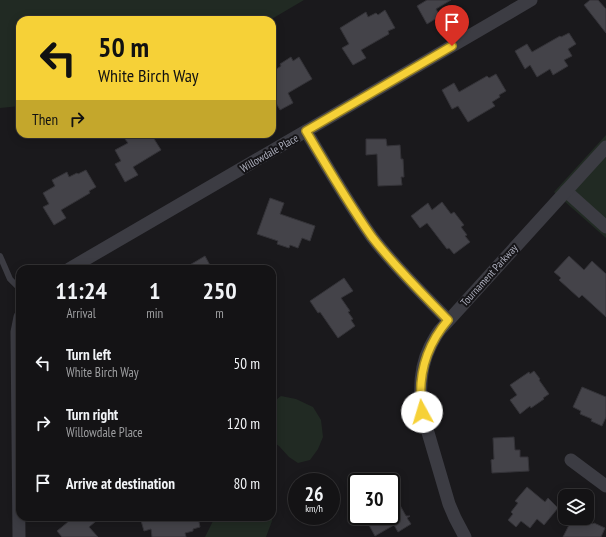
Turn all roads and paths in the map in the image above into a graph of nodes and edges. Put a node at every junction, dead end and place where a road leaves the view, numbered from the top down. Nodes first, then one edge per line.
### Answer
1 (531, 0) edge
2 (306, 131) junction
3 (606, 147) edge
4 (566, 191) junction
5 (606, 227) edge
6 (0, 256) edge
7 (76, 265) edge
8 (16, 285) edge
9 (448, 320) junction
10 (571, 460) dead end
11 (606, 486) edge
12 (19, 521) edge
13 (19, 537) edge
14 (464, 537) edge

1 - 2 street, Willowdale Place
2 - 7 street, Willowdale Place
2 - 9 street
3 - 4 street, Tournament Parkway
4 - 5 street
4 - 9 street, Tournament Parkway
6 - 8 lane
9 - 14 street, Tournament Parkway
10 - 11 street
12 - 13 street

